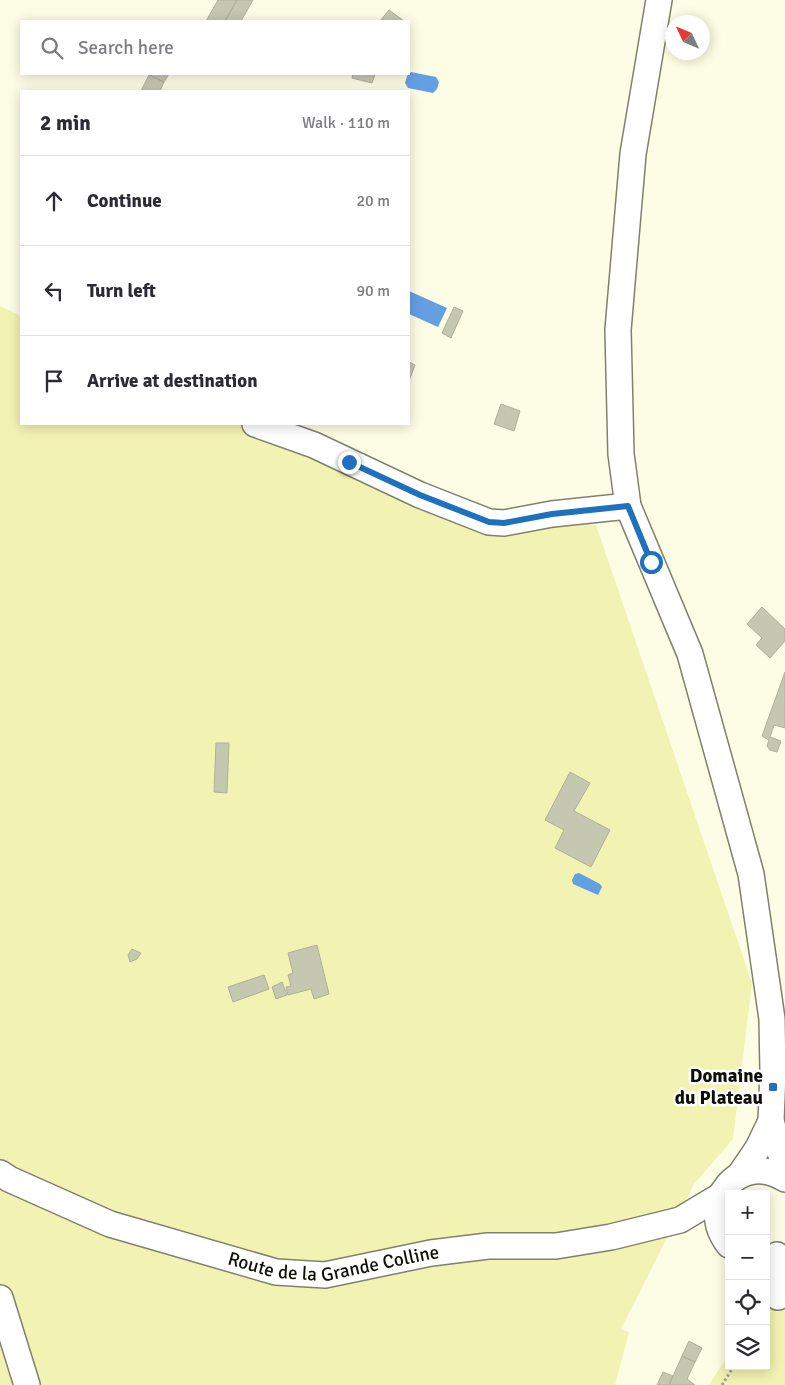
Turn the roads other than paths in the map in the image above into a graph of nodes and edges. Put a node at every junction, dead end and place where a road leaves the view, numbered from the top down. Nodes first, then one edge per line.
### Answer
1 (659, 0) edge
2 (258, 425) edge
3 (628, 506) junction
4 (772, 1121) junction
5 (785, 1168) edge
6 (0, 1173) edge
7 (740, 1176) junction
8 (785, 1179) edge
9 (720, 1196) junction
10 (680, 1220) junction
11 (723, 1235) edge
12 (776, 1254) edge
13 (776, 1296) edge
14 (0, 1298) edge
15 (27, 1385) edge

1 - 3 street
2 - 3 street
3 - 4 street
4 - 5 street
4 - 7 street, Route de la Grande Colline
6 - 10 street, Route de la Grande Colline
7 - 8 street
7 - 9 street, Route de la Grande Colline
9 - 10 street, Route de la Grande Colline
9 - 11 street
10 - 11 street, Route de la Grande Colline
12 - 13 street
14 - 15 street

